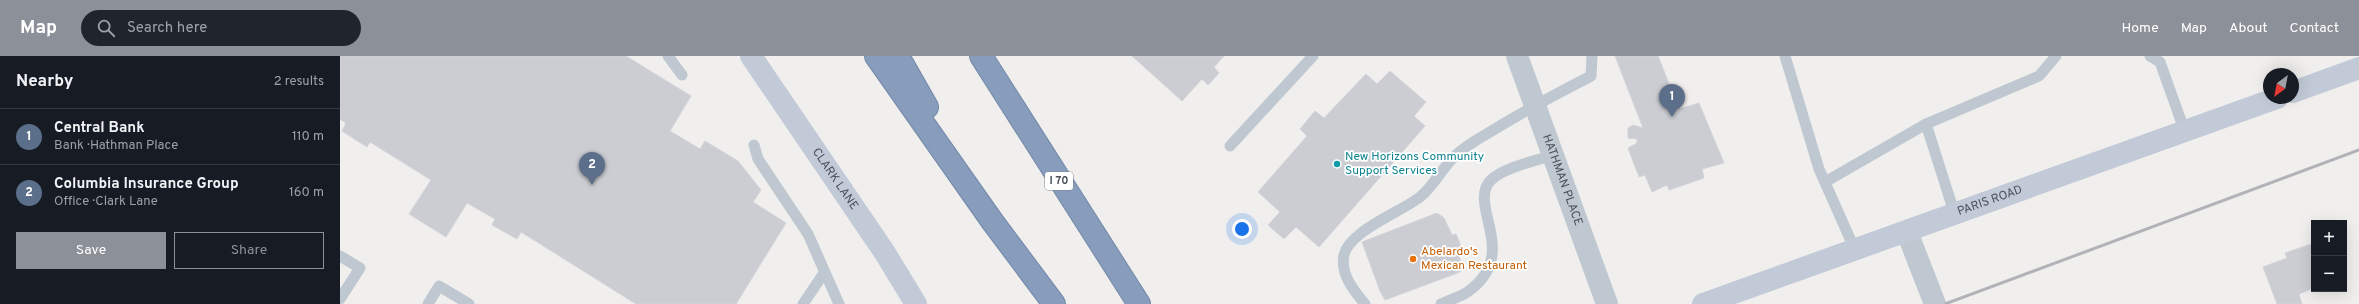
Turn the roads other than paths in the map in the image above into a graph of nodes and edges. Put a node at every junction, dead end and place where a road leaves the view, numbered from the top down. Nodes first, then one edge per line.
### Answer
1 (668, 56) edge
2 (751, 56) edge
3 (876, 56) edge
4 (898, 56) edge
5 (980, 56) edge
6 (1313, 56) edge
7 (1517, 56) edge
8 (1592, 56) edge
9 (2056, 56) edge
10 (2150, 56) edge
11 (2356, 56) edge
12 (1784, 57) edge
13 (2359, 64) edge
14 (2359, 68) edge
15 (682, 75) dead end
16 (2299, 90) edge
17 (2263, 103) edge
18 (1536, 104) junction
19 (1926, 124) junction
20 (2185, 132) junction
21 (754, 145) dead end
22 (1230, 146) dead end
23 (1553, 155) junction
24 (1826, 182) junction
25 (1956, 215) junction
26 (992, 221) junction
27 (1907, 232) junction
28 (1855, 250) junction
29 (340, 256) edge
30 (824, 273) junction
31 (340, 299) edge
32 (428, 304) edge
33 (469, 304) edge
34 (803, 304) edge
35 (839, 304) edge
36 (916, 304) edge
37 (1054, 304) edge
38 (1139, 304) edge
39 (1365, 304) edge
40 (1441, 304) edge
41 (1607, 304) edge
42 (1703, 304) edge
43 (1935, 304) edge

1 - 15 lane
2 - 36 main road, CLARK LANE
3 - 26 highway
4 - 26 highway
5 - 38 highway, I 70
6 - 22 lane
7 - 18 street, HATHMAN PLACE
8 - 18 lane
9 - 19 lane
10 - 20 lane
11 - 13 lane
12 - 24 lane
14 - 16 main road
17 - 20 main road, PARIS ROAD
18 - 23 street, HATHMAN PLACE
18 - 39 lane
19 - 24 lane
19 - 25 lane
20 - 25 main road, PARIS ROAD
21 - 30 lane
23 - 40 lane
23 - 41 street, HATHMAN PLACE
24 - 28 lane
25 - 27 main road, PARIS ROAD
26 - 37 highway
27 - 28 main road, PARIS ROAD
27 - 43 street
28 - 42 main road, PARIS ROAD
29 - 31 lane
30 - 34 lane
30 - 35 lane
32 - 33 lane

